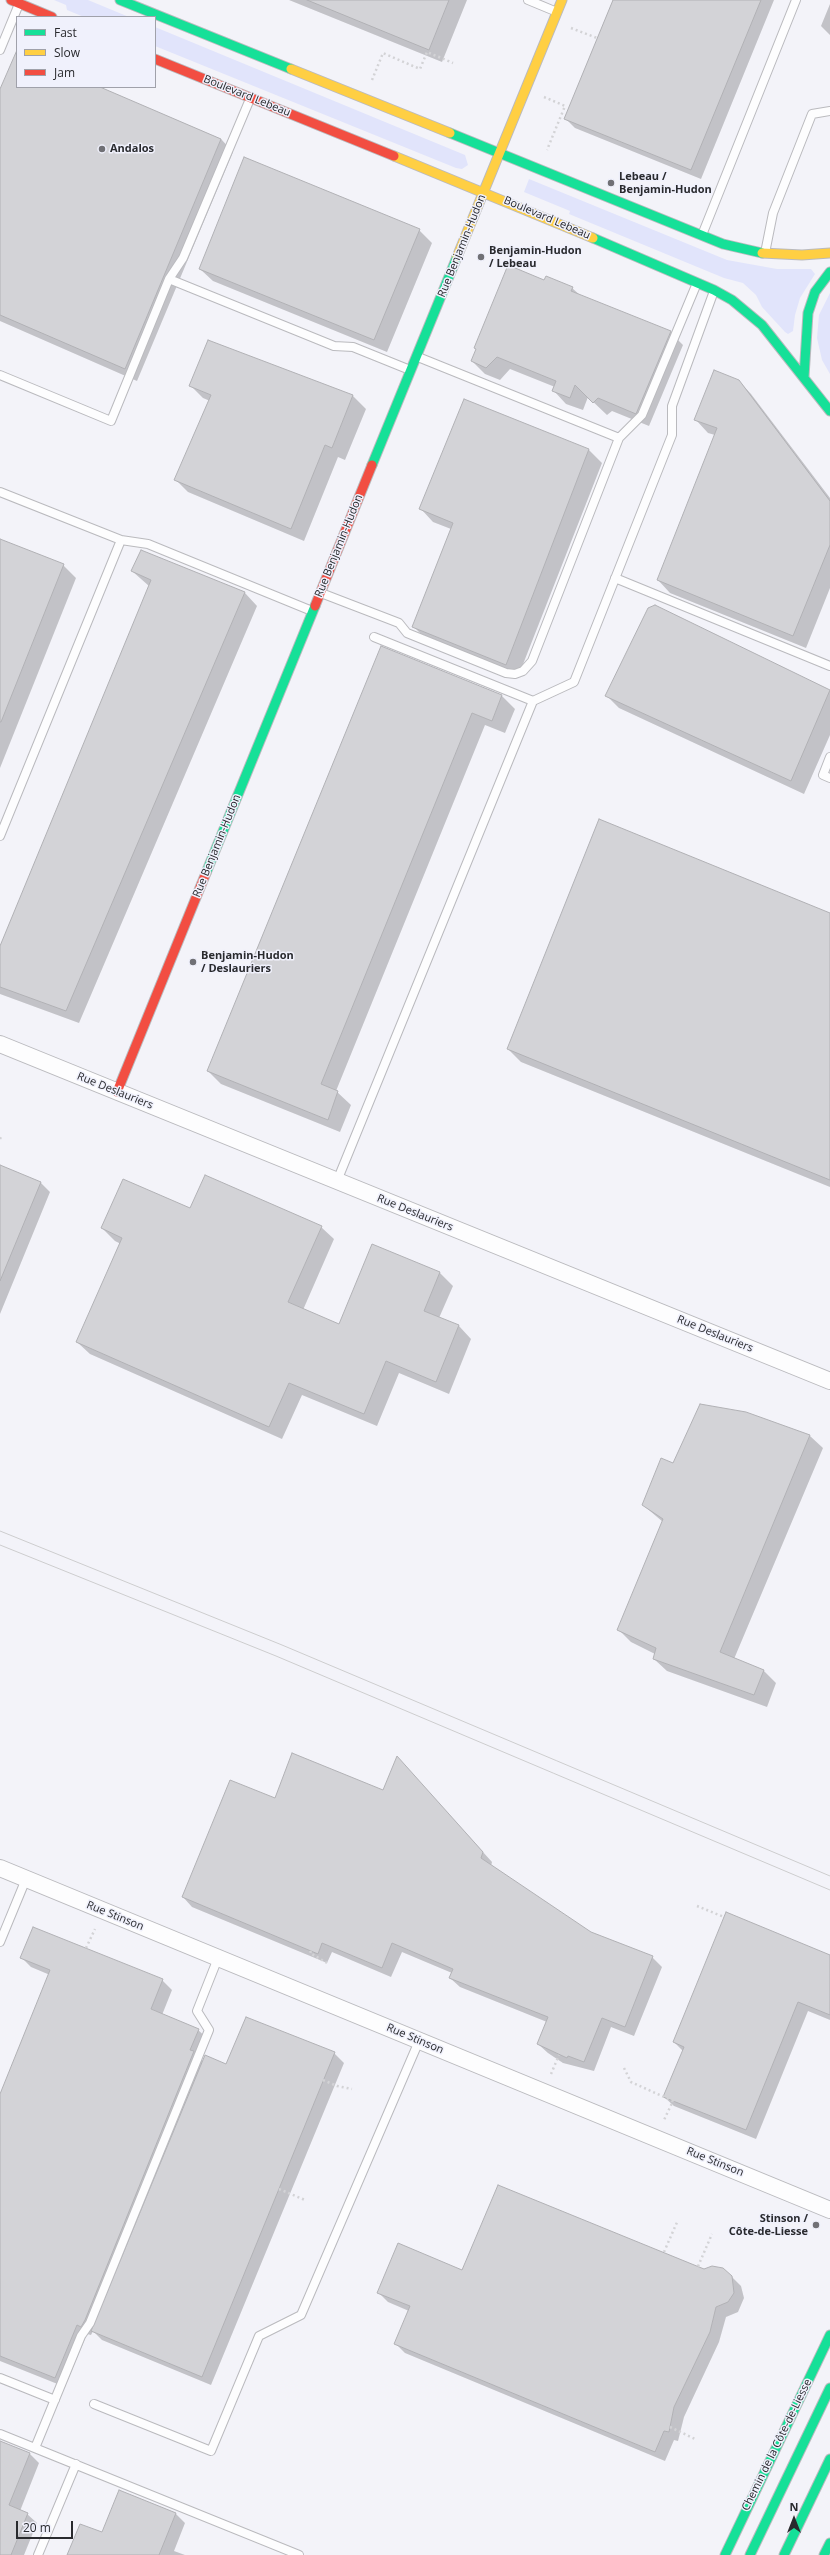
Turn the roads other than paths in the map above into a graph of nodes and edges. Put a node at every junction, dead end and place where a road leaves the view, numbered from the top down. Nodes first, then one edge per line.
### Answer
1 (120, 0) edge
2 (528, 0) edge
3 (562, 0) edge
4 (796, 0) edge
5 (15, 2) edge
6 (557, 12) junction
7 (50, 16) edge
8 (0, 50) edge
9 (156, 59) edge
10 (250, 97) junction
11 (830, 110) edge
12 (499, 154) junction
13 (484, 193) junction
14 (702, 236) junction
15 (830, 253) edge
16 (765, 254) junction
17 (830, 272) edge
18 (169, 279) junction
19 (697, 282) junction
20 (714, 290) junction
21 (417, 356) junction
22 (411, 370) junction
23 (0, 375) edge
24 (804, 377) junction
25 (830, 411) edge
26 (619, 438) junction
27 (0, 492) edge
28 (121, 540) junction
29 (615, 578) junction
30 (320, 593) junction
31 (313, 611) junction
32 (374, 637) dead end
33 (830, 666) edge
34 (533, 701) junction
35 (830, 756) edge
36 (830, 778) edge
37 (0, 836) edge
38 (0, 1044) edge
39 (117, 1092) junction
40 (337, 1181) junction
41 (830, 1381) edge
42 (0, 1868) edge
43 (26, 1879) junction
44 (0, 1942) edge
45 (218, 1958) junction
46 (419, 2041) junction
47 (830, 2210) edge
48 (830, 2335) edge
49 (0, 2378) edge
50 (830, 2388) edge
51 (55, 2400) junction
52 (94, 2404) dead end
53 (0, 2434) edge
54 (36, 2448) junction
55 (830, 2459) edge
56 (76, 2464) junction
57 (830, 2543) edge
58 (38, 2555) edge
59 (299, 2555) edge
60 (725, 2555) edge
61 (750, 2555) edge
62 (784, 2555) edge
63 (824, 2555) edge

1 - 12 main road
2 - 6 lane
3 - 6 main road, Rue Benjamin-Hudon
4 - 14 lane
5 - 7 main road
5 - 8 lane
6 - 12 main road, Rue Benjamin-Hudon
9 - 10 main road, Boulevard Lebeau
10 - 13 main road, Boulevard Lebeau
10 - 18 lane
11 - 16 lane
12 - 13 main road, Rue Benjamin-Hudon
12 - 14 main road
13 - 19 main road, Boulevard Lebeau
13 - 21 main road, Rue Benjamin-Hudon
14 - 16 main road
15 - 16 main road
17 - 24 main road
18 - 22 lane
18 - 23 lane
19 - 20 main road, Boulevard Lebeau
19 - 26 lane
20 - 24 main road, Boulevard Lebeau
20 - 29 lane
21 - 22 main road, Rue Benjamin-Hudon
21 - 26 lane
22 - 30 main road, Rue Benjamin-Hudon
24 - 25 main road, Boulevard Lebeau
26 - 30 lane
27 - 28 lane
28 - 31 lane
28 - 37 lane
29 - 33 lane
29 - 34 lane
30 - 31 main road, Rue Benjamin-Hudon
31 - 39 main road, Rue Benjamin-Hudon
32 - 34 lane
34 - 40 lane
35 - 36 lane
38 - 39 street, Rue Deslauriers
39 - 40 street, Rue Deslauriers
40 - 41 street, Rue Deslauriers
42 - 43 street, Rue Stinson
43 - 44 lane
43 - 45 street, Rue Stinson
45 - 46 street, Rue Stinson
45 - 51 lane
46 - 47 street, Rue Stinson
46 - 52 lane
48 - 60 main road, Chemin de la Côte-de-Liesse
49 - 51 lane
50 - 61 main road, Chemin de la Côte-de-Liesse
51 - 54 lane
53 - 54 lane
54 - 56 lane
55 - 62 main road
56 - 58 lane
56 - 59 lane
57 - 63 main road

